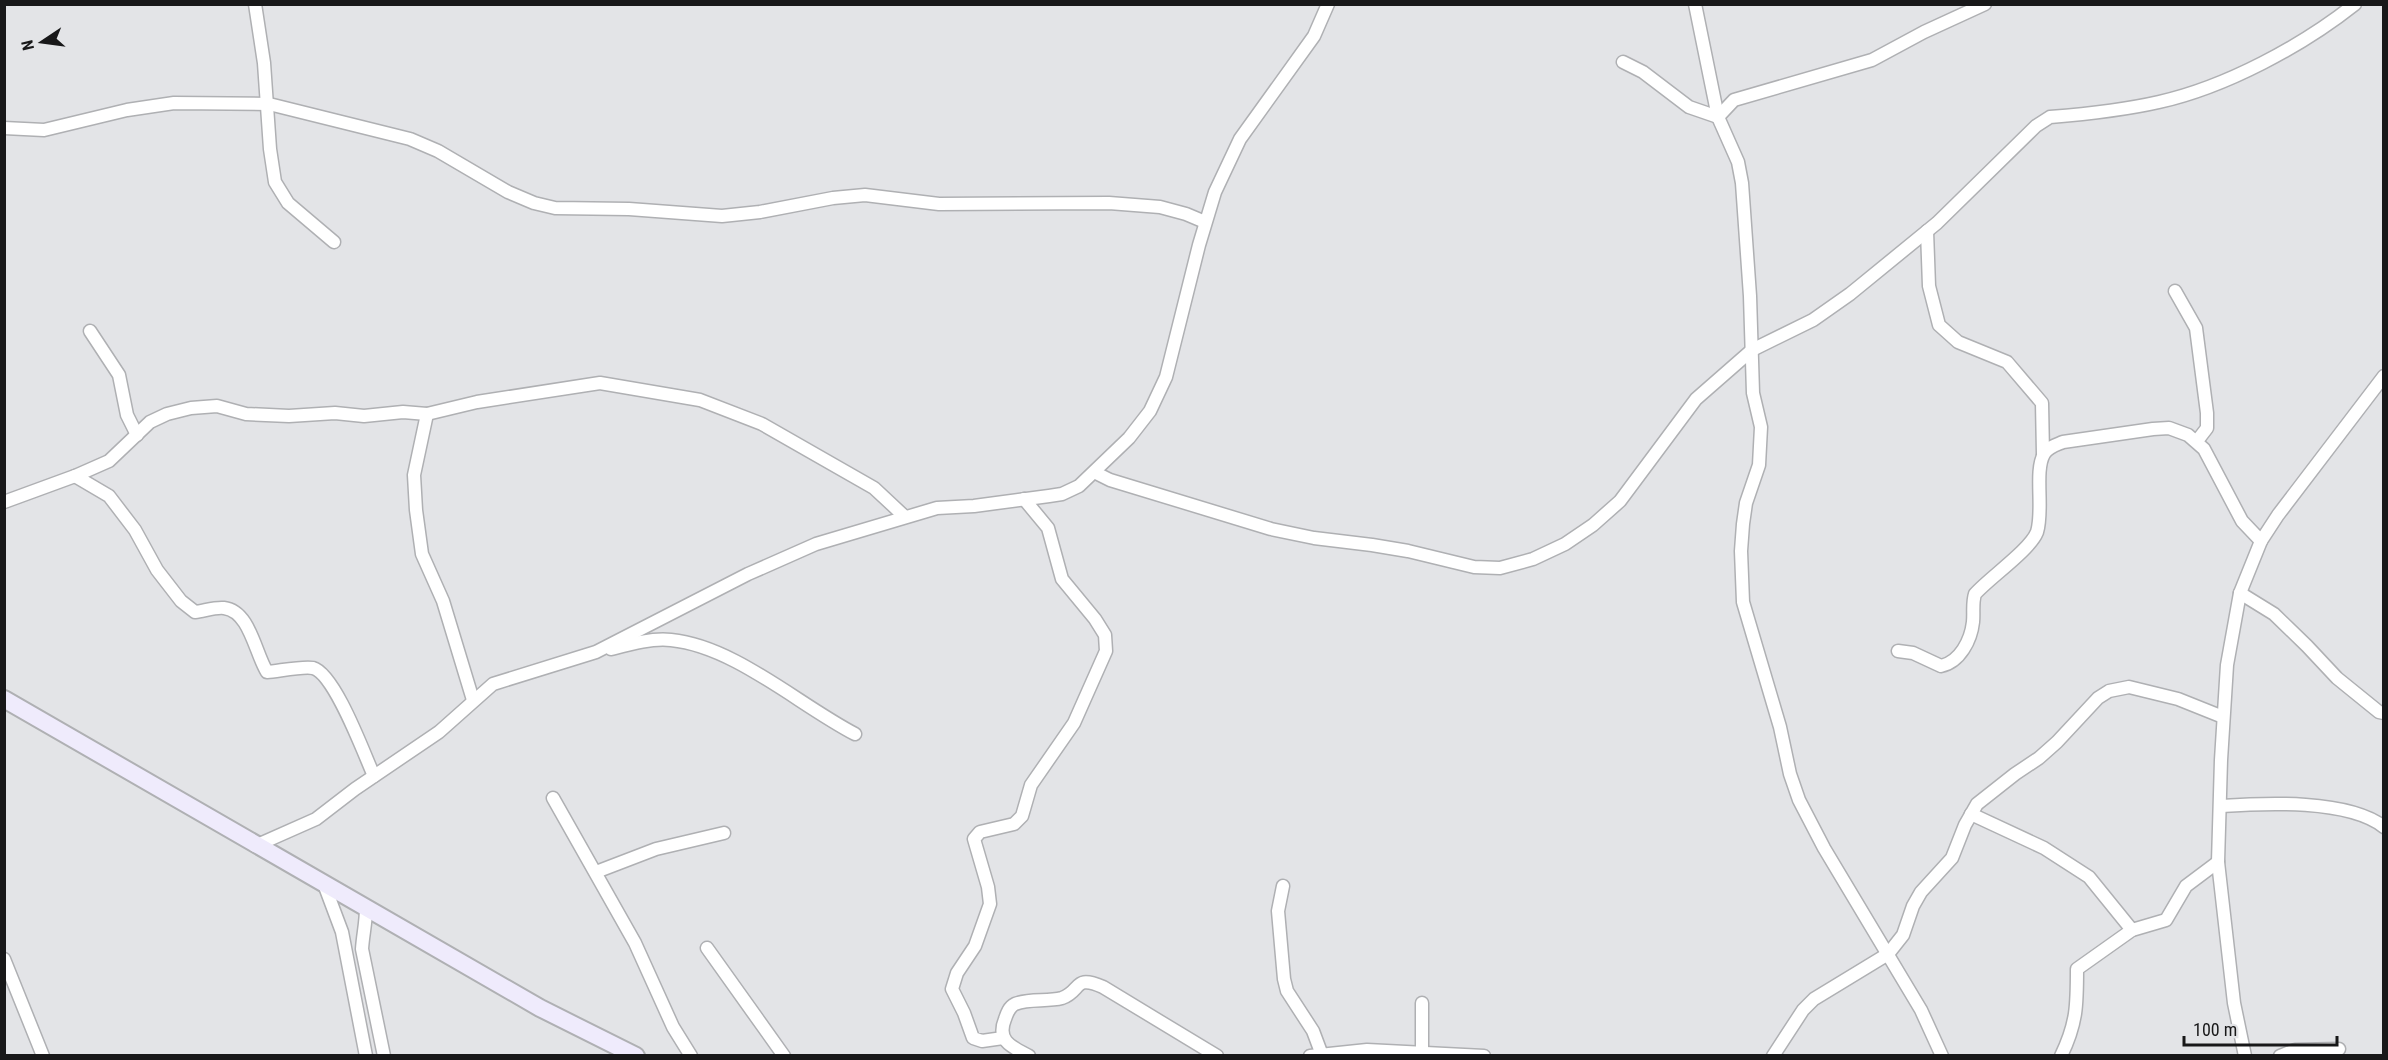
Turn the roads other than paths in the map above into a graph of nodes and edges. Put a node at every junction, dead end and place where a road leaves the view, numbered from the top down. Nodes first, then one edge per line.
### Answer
1 (255, 4) edge
2 (1328, 4) edge
3 (1695, 4) edge
4 (1985, 4) edge
5 (2355, 4) edge
6 (1623, 62) dead end
7 (268, 104) junction
8 (1718, 117) junction
9 (4, 128) edge
10 (1205, 222) junction
11 (1927, 231) junction
12 (334, 242) dead end
13 (2175, 291) dead end
14 (90, 331) dead end
15 (1752, 350) junction
16 (2384, 376) edge
17 (427, 414) junction
18 (137, 435) junction
19 (2197, 441) junction
20 (2043, 454) junction
21 (1096, 473) junction
22 (75, 476) junction
23 (1024, 499) junction
24 (4, 502) edge
25 (904, 516) junction
26 (2261, 542) junction
27 (2241, 593) junction
28 (1898, 651) dead end
29 (596, 652) junction
30 (4, 699) edge
31 (473, 700) junction
32 (2384, 713) edge
33 (2223, 717) junction
34 (855, 735) dead end
35 (374, 776) junction
36 (553, 798) dead end
37 (2221, 806) junction
38 (1971, 814) junction
39 (2384, 827) edge
40 (724, 833) dead end
41 (255, 846) junction
42 (2218, 862) junction
43 (596, 872) junction
44 (324, 884) junction
45 (1283, 886) dead end
46 (366, 908) junction
47 (2132, 930) junction
48 (707, 948) dead end
49 (1888, 954) junction
50 (4, 959) edge
51 (1422, 1003) dead end
52 (376, 1019) junction
53 (360, 1022) junction
54 (1003, 1038) junction
55 (2339, 1049) dead end
56 (1422, 1053) junction
57 (1310, 1055) edge
58 (1322, 1055) edge
59 (43, 1056) edge
60 (366, 1056) edge
61 (384, 1056) edge
62 (636, 1056) edge
63 (691, 1056) edge
64 (784, 1056) edge
65 (1029, 1056) edge
66 (1217, 1056) edge
67 (1484, 1056) edge
68 (1773, 1056) edge
69 (1942, 1056) edge
70 (2061, 1056) edge
71 (2246, 1056) edge
72 (2280, 1056) edge

1 - 7 street
2 - 10 street
3 - 8 street
4 - 8 street
5 - 11 street
6 - 8 street
7 - 9 street
7 - 10 street
7 - 12 street
8 - 15 street
10 - 21 street
11 - 15 street
11 - 20 street
13 - 19 street
14 - 18 street
15 - 21 street
15 - 49 street
16 - 26 street
17 - 18 street
17 - 25 street
17 - 31 street
18 - 22 street
19 - 20 street
19 - 26 street
20 - 28 street
21 - 23 street
22 - 24 street
22 - 35 street
23 - 25 street
23 - 54 street
25 - 29 street
26 - 27 street
27 - 32 street
27 - 33 street
29 - 31 street
29 - 34 street
30 - 41 main road
31 - 35 street
33 - 37 street
33 - 38 street
35 - 41 street
36 - 43 street
37 - 39 street
37 - 42 street
38 - 47 street
38 - 49 street
40 - 43 street
41 - 44 main road
42 - 47 street
42 - 71 street
43 - 63 street
44 - 46 main road
44 - 53 street
45 - 58 street
46 - 52 street
46 - 62 main road
47 - 70 street
48 - 64 street
49 - 68 street
49 - 69 street
50 - 59 street
51 - 56 street
52 - 53 street
52 - 61 street
53 - 60 street
54 - 65 street
54 - 66 street
55 - 72 street
56 - 58 street
56 - 67 street
57 - 58 street

